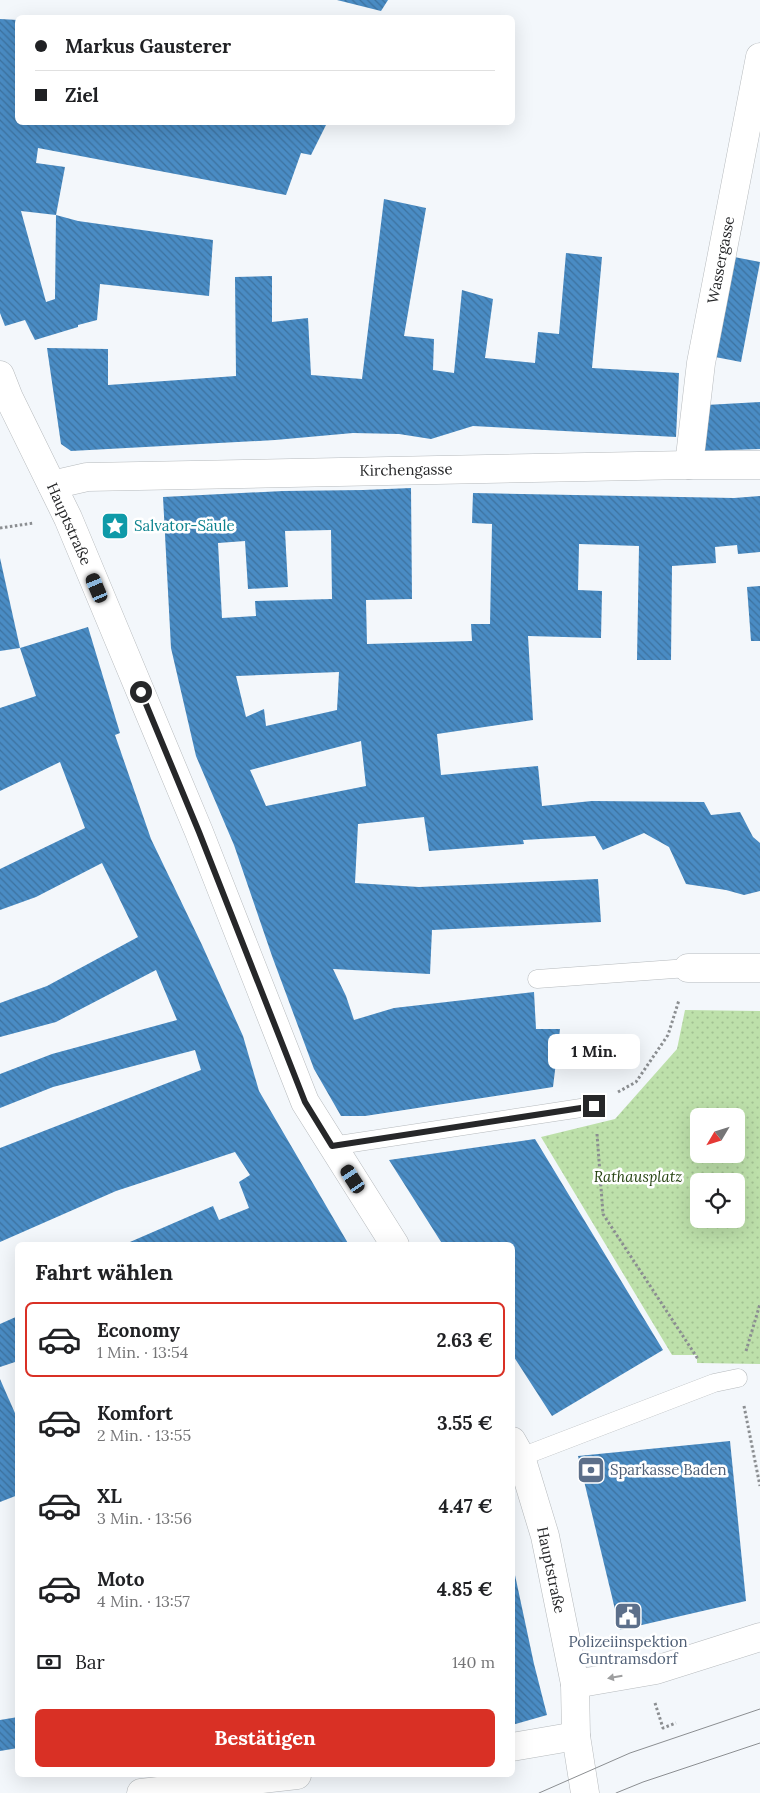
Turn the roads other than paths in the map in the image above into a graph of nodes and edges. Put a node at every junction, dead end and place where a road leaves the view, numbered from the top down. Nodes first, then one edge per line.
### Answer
1 (760, 57) edge
2 (0, 375) edge
3 (689, 464) junction
4 (760, 465) edge
5 (52, 485) junction
6 (688, 968) joint
7 (760, 968) edge
8 (537, 979) dead end
9 (594, 1106) road end
10 (332, 1146) junction
11 (393, 1242) edge
12 (738, 1378) road end
13 (516, 1449) edge
14 (760, 1636) edge
15 (575, 1684) junction
16 (576, 1736) junction
17 (515, 1747) edge
18 (279, 1777) edge
19 (141, 1793) edge
20 (585, 1793) edge

1 - 3 street, Wassergasse
2 - 5 street, Hauptstraße
3 - 4 street, Kirchengasse
3 - 5 street, Kirchengasse
5 - 10 street, Hauptstraße
6 - 7 street
6 - 8 lane
9 - 10 lane
10 - 11 street, Hauptstraße
12 - 13 lane
13 - 15 street, Hauptstraße
14 -> 15 street
15 - 16 street, Hauptstraße
16 - 17 street
16 - 20 street, Hauptstraße
18 - 19 street

